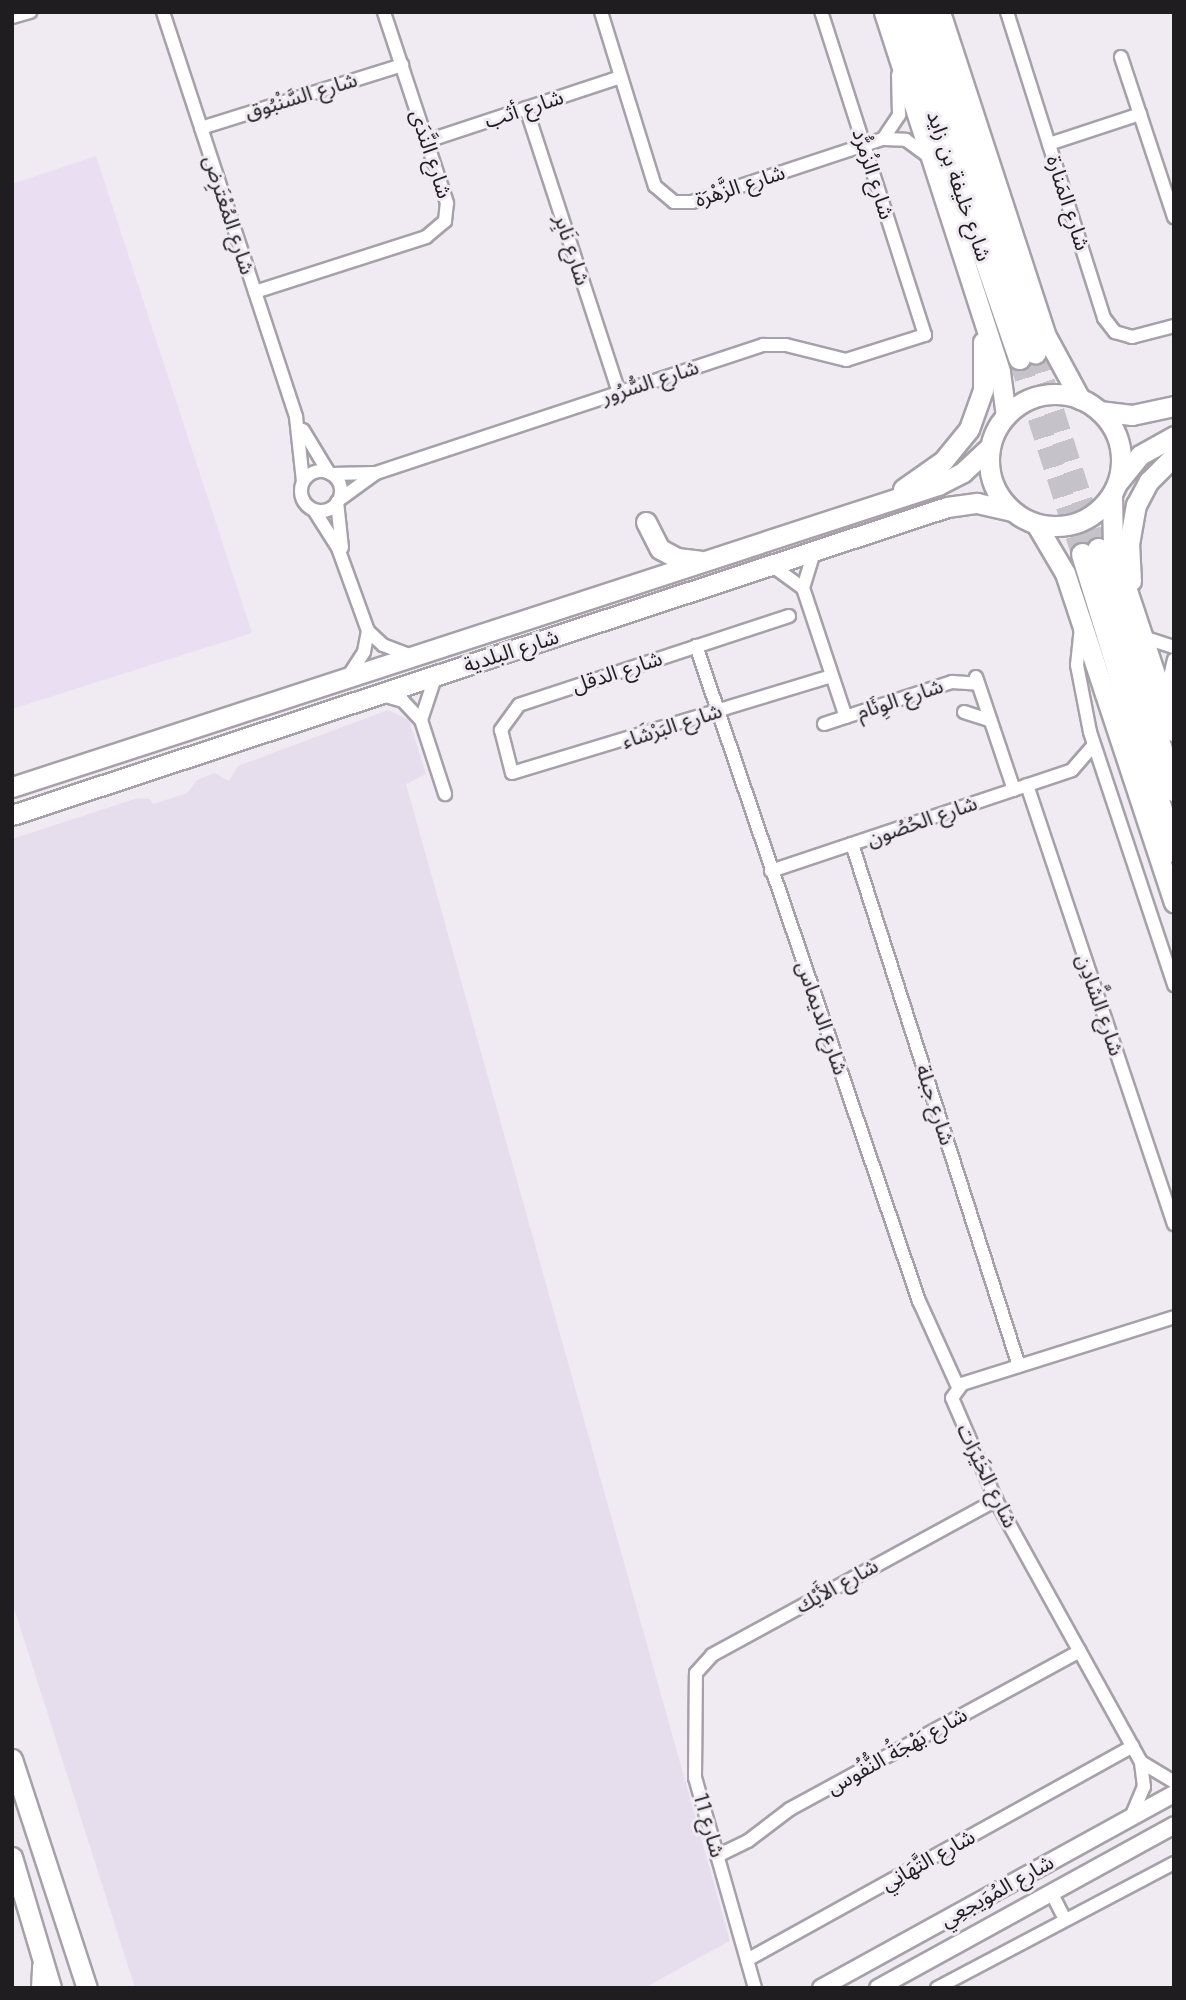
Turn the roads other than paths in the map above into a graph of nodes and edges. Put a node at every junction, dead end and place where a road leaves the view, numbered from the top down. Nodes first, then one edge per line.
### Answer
1 (30, 12) edge
2 (163, 12) edge
3 (384, 12) edge
4 (601, 12) edge
5 (821, 12) edge
6 (884, 12) edge
7 (900, 12) edge
8 (920, 12) edge
9 (1007, 12) edge
10 (942, 15) edge
11 (12, 18) edge
12 (897, 54) junction
13 (1121, 57) dead end
14 (402, 65) junction
15 (621, 77) junction
16 (526, 108) junction
17 (1140, 114) junction
18 (201, 128) junction
19 (883, 139) junction
20 (427, 141) junction
21 (1049, 144) junction
22 (864, 145) junction
23 (929, 158) junction
24 (1174, 217) edge
25 (255, 292) junction
26 (979, 310) junction
27 (1174, 326) edge
28 (925, 335) joint
29 (619, 392) junction
30 (1080, 399) junction
31 (1174, 406) edge
32 (1099, 411) junction
33 (1006, 416) junction
34 (296, 417) junction
35 (1174, 436) edge
36 (990, 447) junction
37 (1174, 456) edge
38 (330, 473) junction
39 (376, 473) junction
40 (303, 481) junction
41 (1114, 490) junction
42 (338, 501) junction
43 (885, 502) junction
44 (314, 510) junction
45 (1012, 511) junction
46 (646, 522) dead end
47 (1037, 524) junction
48 (814, 551) junction
49 (704, 561) junction
50 (344, 562) junction
51 (771, 565) junction
52 (803, 588) junction
53 (1130, 600) junction
54 (789, 616) dead end
55 (1082, 623) junction
56 (368, 631) junction
57 (1143, 637) junction
58 (696, 646) junction
59 (1174, 647) edge
60 (413, 656) junction
61 (1174, 660) edge
62 (436, 675) junction
63 (832, 676) junction
64 (347, 678) junction
65 (978, 684) junction
66 (379, 694) junction
67 (718, 712) junction
68 (846, 717) junction
69 (421, 720) junction
70 (991, 721) junction
71 (824, 724) dead end
72 (1173, 729) edge
73 (1093, 746) junction
74 (1072, 770) junction
75 (512, 774) joint
76 (1103, 779) junction
77 (12, 787) edge
78 (1020, 788) junction
79 (1174, 790) edge
80 (445, 794) dead end
81 (12, 815) edge
82 (852, 844) junction
83 (1174, 851) edge
84 (771, 871) junction
85 (1174, 902) edge
86 (1174, 985) edge
87 (1174, 1224) edge
88 (1174, 1317) edge
89 (1019, 1366) junction
90 (958, 1387) junction
91 (996, 1500) junction
92 (1080, 1651) junction
93 (694, 1687) joint
94 (1133, 1746) junction
95 (1141, 1762) junction
96 (14, 1767) edge
97 (1174, 1782) edge
98 (1174, 1794) edge
99 (1130, 1818) junction
100 (1174, 1825) edge
101 (718, 1856) junction
102 (12, 1857) edge
103 (1174, 1863) edge
104 (1051, 1892) junction
105 (1065, 1920) junction
106 (41, 1956) junction
107 (747, 1960) junction
108 (756, 1987) edge
109 (881, 1987) edge
110 (38, 1988) edge
111 (51, 1988) edge
112 (88, 1988) edge
113 (821, 1988) edge
114 (937, 1988) edge

1 - 11 street
2 - 18 street, شارع المُعْتَرِض
3 - 14 street, شارع النَّدَى
4 - 15 street, شارع الزَّهْرَة
5 - 22 street, شارع الزُمرُّد
6 - 12 main road
7 - 8 highway, شارع خليفة بن زايد
9 - 21 street, شارع المَنارة
10 - 30 main road
12 - 19 street
12 - 23 main road
13 - 17 street
14 - 18 street, شارع السَّنْبُوق
14 - 20 street, شارع النَّدَى
15 - 16 street, شارع أثب
15 - 22 street, شارع الزَّهْرَة
16 - 20 street, شارع أثب
16 - 29 street, شارع نَابِر
17 - 21 street
17 - 24 street
18 - 25 street, شارع المُعْتَرِض
19 - 22 street, شارع الزَّهْرَة
19 - 23 street
20 - 25 street, شارع النَّدَى
21 - 27 street, شارع المَنارة
22 - 28 street, شارع الزُمرُّد
23 - 26 main road
25 - 34 street, شارع المُعْتَرِض
26 - 33 main road
26 - 43 main road
28 - 29 street, شارع السُّرُور
29 - 39 street, شارع السُّرُور
30 - 32 main road
30 - 33 main road
31 - 32 main road
32 - 41 main road
33 - 36 main road
34 - 38 street, شارع المُعْتَرِض
34 - 40 street, شارع المُعْتَرِض
35 - 41 main road
36 - 43 main road, شارع البلدية
36 - 45 main road
37 - 53 main road
38 - 39 street, شارع السُّرُور
38 - 40 street
38 - 42 street
39 - 42 street, شارع السُّرُور
40 - 44 street
41 - 47 main road
41 - 53 main road
42 - 44 street
42 - 50 street
43 - 49 main road, شارع البلدية
44 - 50 street
45 - 47 main road
45 - 48 main road, شارع البلدية
46 - 49 main road
47 - 55 main road
48 - 51 main road, شارع البلدية
48 - 52 street
49 - 60 main road, شارع البلدية
50 - 56 street
51 - 52 street
51 - 62 main road, شارع البلدية
52 - 63 street
53 - 57 main road
54 - 58 street, شارع الدقل
55 - 73 street
55 - 85 main road
56 - 60 street
56 - 64 street
57 - 59 street
57 - 72 main road
58 - 67 street, شارع الديماس
58 - 75 street, شارع الدقل
60 - 64 main road, شارع البلدية
61 - 72 street
62 - 66 main road, شارع البلدية
62 - 69 street
63 - 67 street, شارع البَرْشَاء
63 - 68 street
64 - 77 main road, شارع البلدية
65 - 68 street, شارع الوِئَام
65 - 70 street, شارع الشَّادِن
65 - 70 street, شارع الوِئَام
66 - 69 street
66 - 81 main road, شارع البلدية
67 - 75 street, شارع البَرْشَاء
67 - 84 street, شارع الديماس
68 - 71 street, شارع الوِئَام
69 - 80 street
70 - 78 street, شارع الشَّادِن
73 - 74 street
73 - 76 street
74 - 76 street
74 - 78 street, شارع الحُصُون
76 - 86 street
78 - 82 street, شارع الحُصُون
78 - 87 street, شارع الشَّادِن
79 - 83 highway
82 - 84 street, شارع الحُصُون
82 - 89 street, شارع جبلة
84 - 90 street, شارع الديماس
88 - 89 street
89 - 90 street
90 - 91 street, شارع الخَيْرَات
91 - 92 street, شارع الخَيْرَات
91 - 93 street, شارع الأَيْك
92 - 94 street, شارع الخَيْرَات
92 - 101 street, شارع بَهْجَةُ النُّفُوس
93 - 101 street, شارع 11
94 - 95 street, شارع الخَيْرَات
94 - 107 street, شارع التَّهَانِي
95 - 97 street
95 - 99 street, شارع الخَيْرَات
96 - 112 main road
98 - 99 street, شارع المُوَيجعِي
99 - 113 street, شارع المُوَيجعِي
100 - 104 street, شارع المُوَيجعِي
101 - 107 street, شارع 11
102 - 106 main road
103 - 105 street
104 - 105 street
104 - 109 street, شارع المُوَيجعِي
105 - 114 street
106 - 110 street
106 - 111 main road
107 - 108 street

